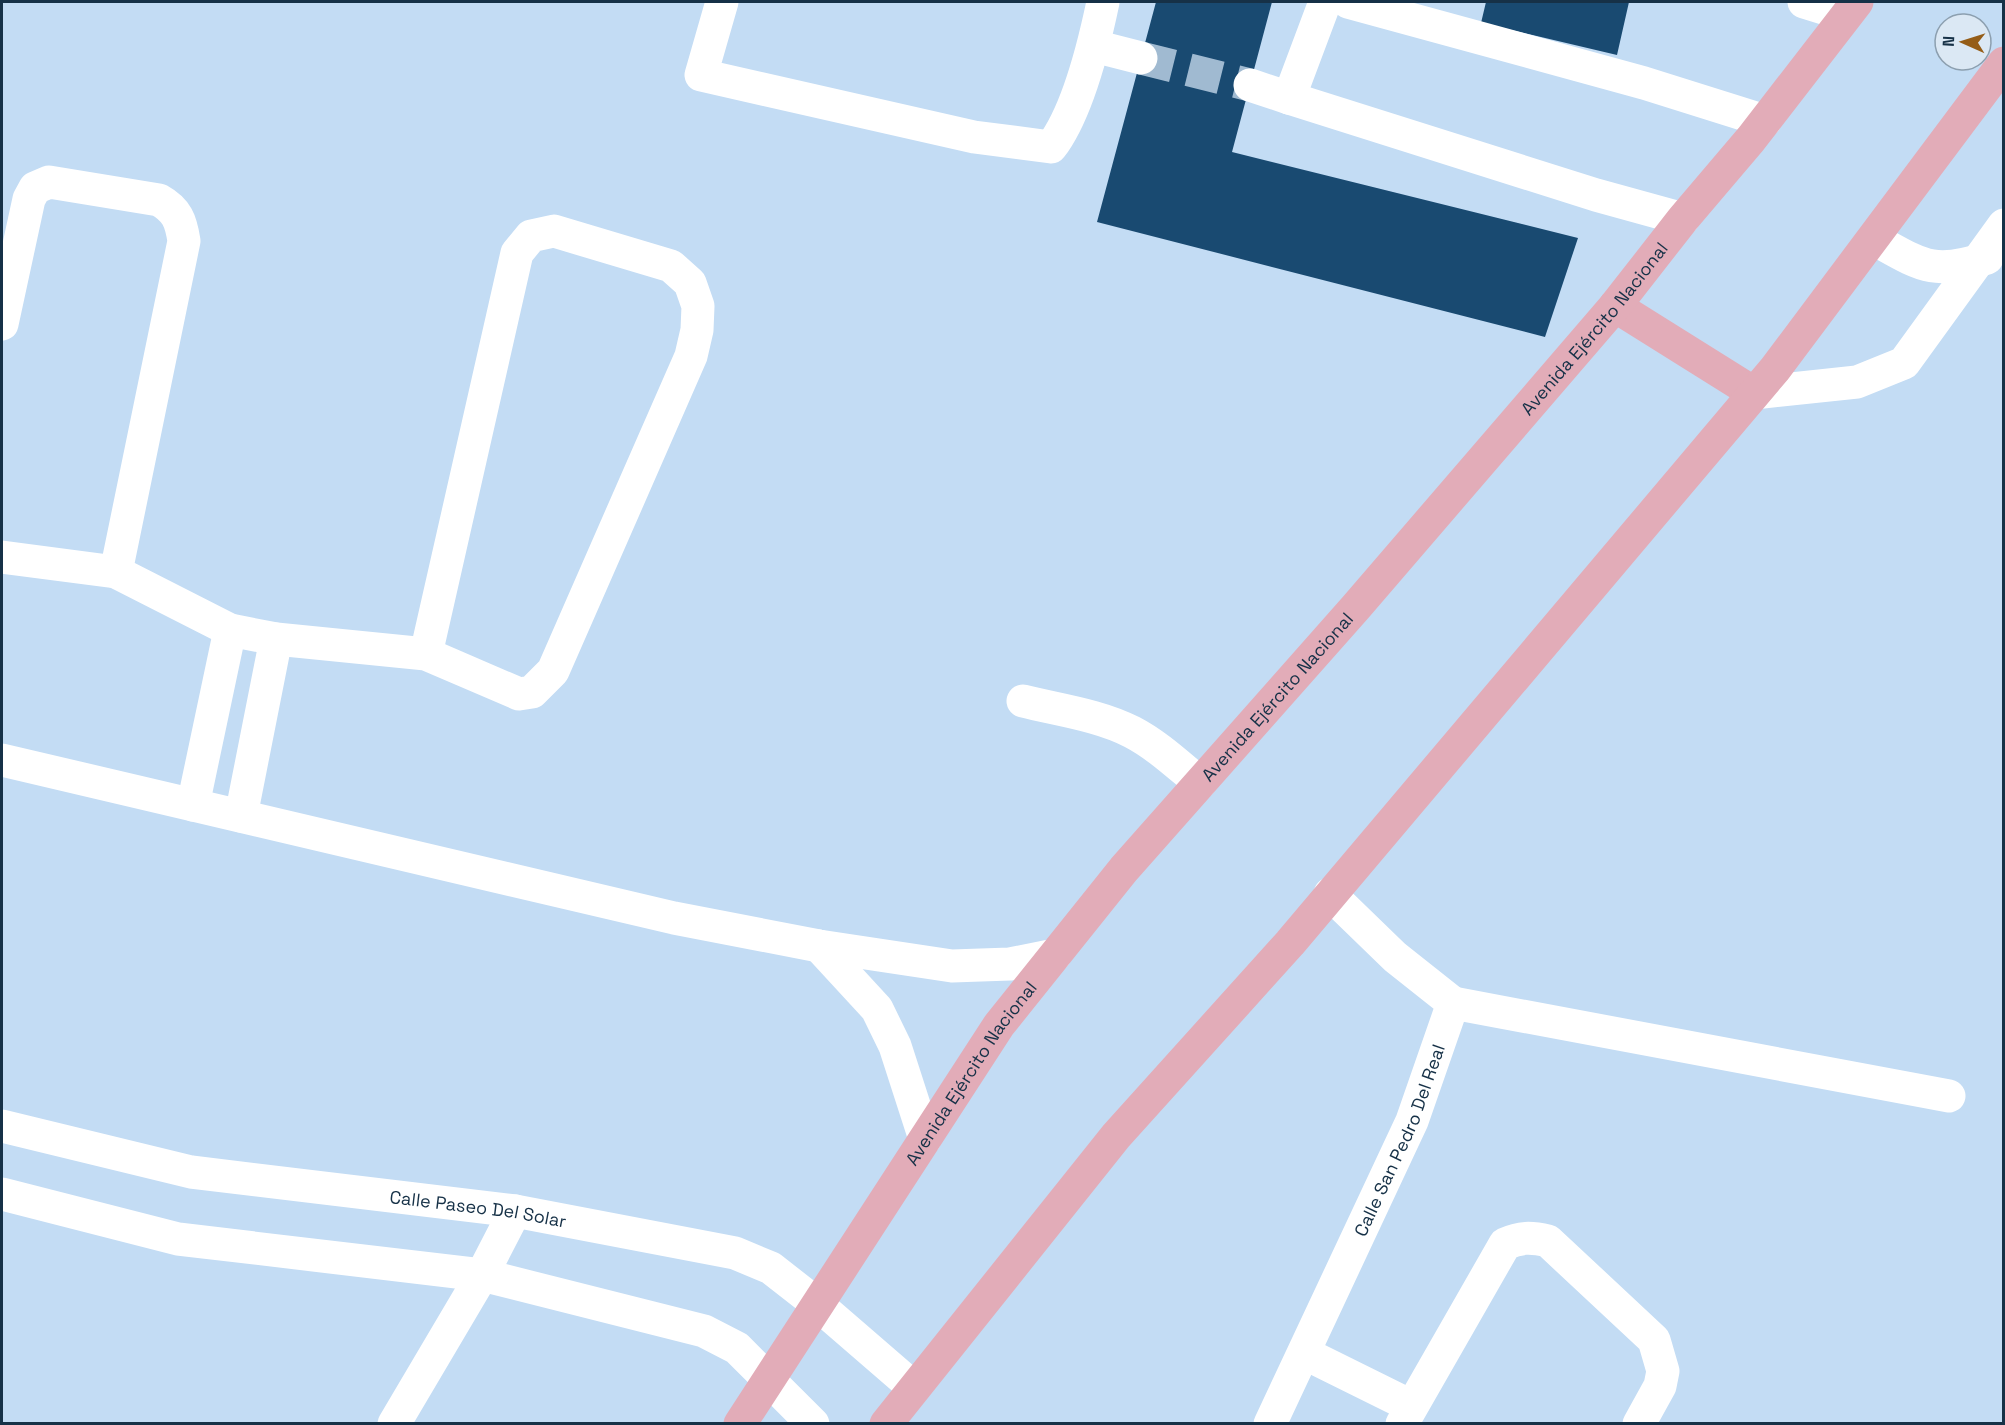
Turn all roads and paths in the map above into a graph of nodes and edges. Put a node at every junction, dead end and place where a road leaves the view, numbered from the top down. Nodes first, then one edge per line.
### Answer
1 (722, 2) edge
2 (1103, 2) edge
3 (1325, 2) edge
4 (1348, 2) edge
5 (1804, 2) edge
6 (1851, 8) edge
7 (1094, 46) junction
8 (1141, 58) tunnel mouth
9 (2004, 63) edge
10 (1250, 85) tunnel mouth
11 (1289, 98) junction
12 (1765, 121) junction
13 (1683, 219) junction
14 (2004, 225) edge
15 (1874, 239) junction
16 (1990, 258) edge
17 (1615, 306) junction
18 (2, 324) edge
19 (1754, 393) junction
20 (2, 557) edge
21 (116, 572) junction
22 (230, 630) junction
23 (276, 639) junction
24 (426, 654) junction
25 (1023, 701) dead end
26 (2, 760) edge
27 (1200, 783) junction
28 (193, 805) junction
29 (241, 816) junction
30 (1330, 894) junction
31 (819, 946) junction
32 (1056, 955) junction
33 (1453, 1003) junction
34 (1949, 1096) dead end
35 (2, 1125) edge
36 (925, 1139) junction
37 (2, 1194) edge
38 (515, 1211) junction
39 (482, 1275) junction
40 (817, 1304) junction
41 (1304, 1353) junction
42 (767, 1379) junction
43 (913, 1387) junction
44 (1407, 1415) edge
45 (394, 1424) edge
46 (740, 1424) edge
47 (813, 1424) edge
48 (886, 1424) edge
49 (1270, 1424) edge
50 (1639, 1424) edge

1 - 7 street
2 - 7 street
3 - 11 street
4 - 12 street
5 - 6 street
6 - 12 main road, Avenida Ejército Nacional
7 - 8 street
9 - 15 main road
10 - 11 street
11 - 13 street
12 - 13 main road, Avenida Ejército Nacional
13 - 17 main road, Avenida Ejército Nacional
14 - 16 street
15 - 16 street
15 - 19 main road
16 - 19 street
17 - 19 main road
17 - 27 main road, Avenida Ejército Nacional
18 - 21 street
19 - 30 main road
20 - 21 street
21 - 22 street
22 - 23 street
22 - 28 street
23 - 24 street
23 - 29 street
24 - 24 street
25 - 27 street
26 - 28 street
27 - 32 main road, Avenida Ejército Nacional
28 - 29 street
29 - 31 street
30 - 33 street
30 - 43 main road
31 - 32 street
31 - 36 street
32 - 36 main road, Avenida Ejército Nacional
33 - 34 street
33 - 41 street, Calle San Pedro Del Real
35 - 38 street, Calle Paseo Del Solar
36 - 40 main road, Avenida Ejército Nacional
37 - 39 street
38 - 39 street
38 - 40 street, Calle Paseo Del Solar
39 - 42 street
39 - 45 street
40 - 42 main road, Avenida Ejército Nacional
40 - 43 street, Calle Paseo Del Solar
41 - 44 street
41 - 49 street, Calle San Pedro Del Real
42 - 46 main road, Avenida Ejército Nacional
42 - 47 street
43 - 48 main road
44 - 50 street

